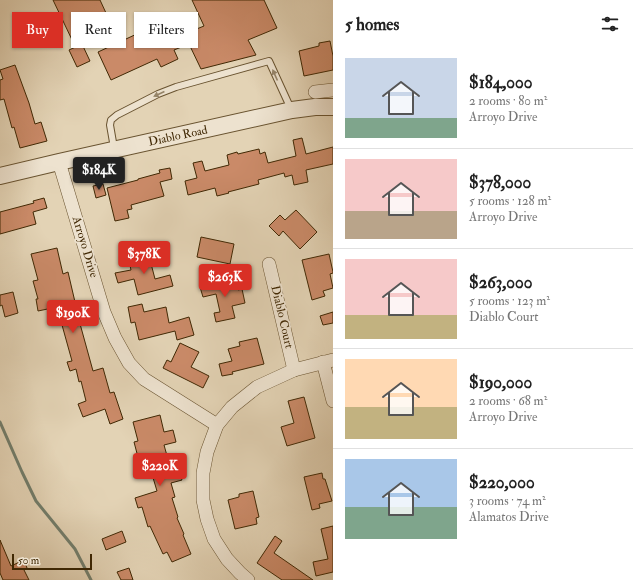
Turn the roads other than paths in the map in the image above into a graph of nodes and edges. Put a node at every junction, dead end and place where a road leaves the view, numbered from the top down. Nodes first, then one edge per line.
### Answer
1 (333, 90) edge
2 (316, 92) dead end
3 (333, 107) edge
4 (292, 110) junction
5 (114, 150) junction
6 (59, 162) junction
7 (0, 176) edge
8 (269, 264) dead end
9 (328, 361) edge
10 (294, 370) junction
11 (333, 401) edge
12 (217, 425) junction
13 (248, 580) edge

1 - 2 street
3 - 4 street, Diablo Road
4 - 5 street, Diablo Road
4 -> 5 lane
5 - 6 street, Diablo Road
6 - 7 street, Diablo Road
6 - 12 street, Arroyo Drive
8 - 10 street, Diablo Court
9 - 10 street
9 - 11 street
10 - 12 street
12 - 13 street

